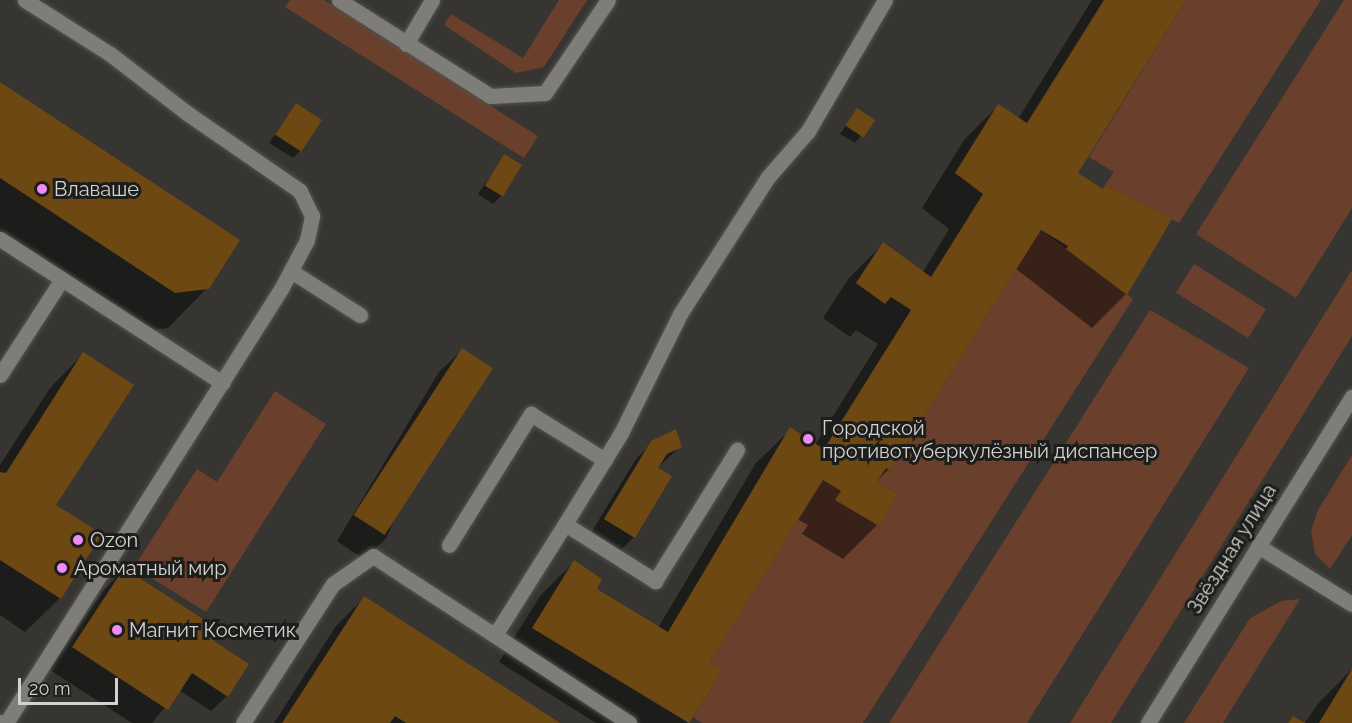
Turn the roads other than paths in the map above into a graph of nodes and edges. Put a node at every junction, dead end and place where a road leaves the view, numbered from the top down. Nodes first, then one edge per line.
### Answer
1 (25, 0) edge
2 (339, 0) edge
3 (432, 0) edge
4 (608, 0) edge
5 (885, 0) edge
6 (406, 44) junction
7 (0, 239) edge
8 (291, 271) junction
9 (62, 279) junction
10 (360, 315) dead end
11 (0, 375) edge
12 (223, 383) junction
13 (1352, 397) edge
14 (737, 450) dead end
15 (605, 460) junction
16 (566, 524) junction
17 (449, 545) dead end
18 (1258, 546) junction
19 (1352, 604) edge
20 (495, 635) junction
21 (3, 723) edge
22 (243, 723) edge
23 (629, 723) edge
24 (1148, 723) edge

1 - 8 street
2 - 6 street
3 - 6 street
4 - 6 street
5 - 15 street
7 - 9 street
8 - 10 street
8 - 12 street
9 - 11 street
9 - 12 street
12 - 21 street
13 - 18 street, Звёздная улица
14 - 16 street
15 - 16 street
15 - 17 street
16 - 20 street
18 - 19 street
18 - 24 street, Звёздная улица
20 - 22 street
20 - 23 street

